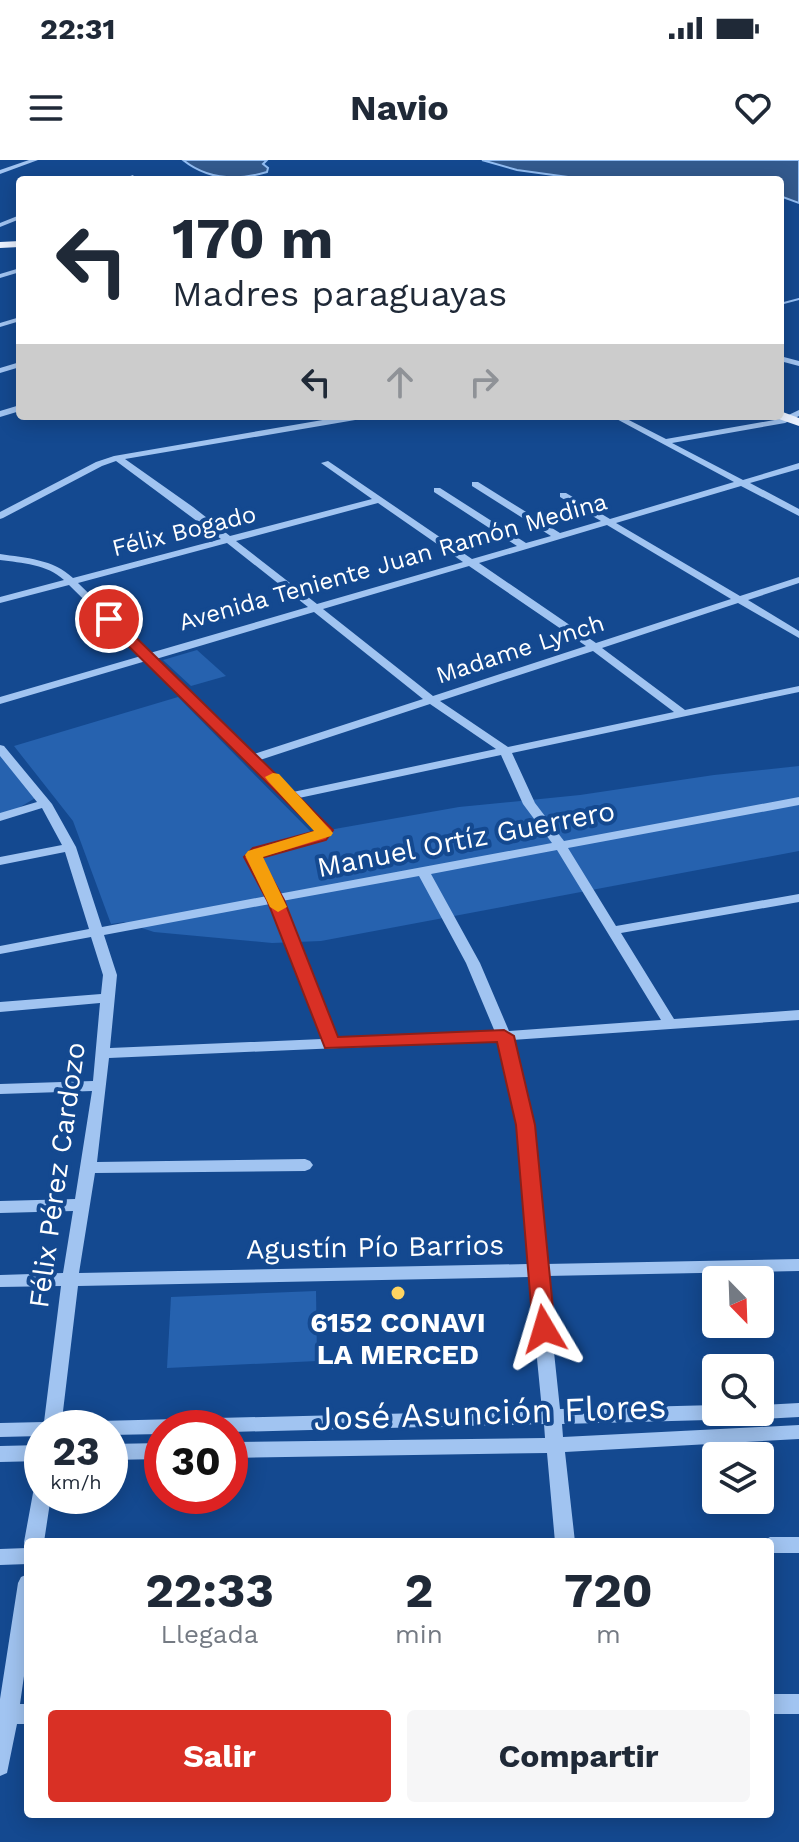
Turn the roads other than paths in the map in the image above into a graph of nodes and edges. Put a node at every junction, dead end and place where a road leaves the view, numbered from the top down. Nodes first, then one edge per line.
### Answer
1 (35, 160) edge
2 (0, 172) edge
3 (329, 420) edge
4 (623, 420) edge
5 (768, 420) edge
6 (667, 443) junction
7 (117, 458) junction
8 (325, 463) dead end
9 (799, 466) edge
10 (741, 483) junction
11 (475, 484) dead end
12 (437, 490) dead end
13 (563, 495) dead end
14 (379, 500) junction
15 (799, 513) edge
16 (0, 516) edge
17 (609, 522) junction
18 (559, 537) junction
19 (228, 541) junction
20 (525, 547) junction
21 (0, 557) edge
22 (473, 563) junction
23 (799, 580) edge
24 (70, 581) junction
25 (739, 599) junction
26 (0, 600) edge
27 (315, 609) junction
28 (799, 635) edge
29 (596, 648) junction
30 (148, 657) junction
31 (799, 689) edge
32 (0, 701) edge
33 (433, 701) junction
34 (681, 712) junction
35 (0, 748) edge
36 (505, 750) junction
37 (254, 758) junction
38 (292, 796) junction
39 (799, 801) edge
40 (45, 803) junction
41 (0, 817) edge
42 (560, 845) junction
43 (70, 847) junction
44 (0, 861) edge
45 (423, 871) junction
46 (799, 898) edge
47 (275, 900) junction
48 (611, 931) junction
49 (98, 932) junction
50 (0, 950) edge
51 (109, 998) junction
52 (0, 1007) edge
53 (799, 1015) edge
54 (670, 1024) junction
55 (504, 1036) junction
56 (331, 1043) junction
57 (104, 1053) junction
58 (99, 1086) junction
59 (0, 1089) edge
60 (305, 1165) dead end
61 (88, 1168) junction
62 (84, 1205) junction
63 (0, 1207) edge
64 (799, 1265) edge
65 (537, 1270) junction
66 (70, 1279) junction
67 (0, 1281) edge
68 (54, 1410) edge
69 (799, 1410) edge
70 (774, 1411) edge
71 (702, 1413) edge
72 (554, 1418) junction
73 (128, 1427) edge
74 (24, 1429) edge
75 (0, 1430) edge
76 (799, 1432) edge
77 (557, 1445) junction
78 (248, 1450) edge
79 (24, 1453) edge
80 (0, 1454) edge
81 (39, 1514) edge
82 (35, 1538) edge
83 (565, 1538) edge
84 (774, 1545) edge
85 (799, 1545) edge
86 (24, 1556) edge
87 (0, 1557) edge
88 (24, 1616) edge
89 (774, 1704) edge
90 (799, 1704) edge
91 (12, 1714) edge
92 (0, 1766) edge

1 - 2 street
3 - 7 street
4 - 6 street
5 - 6 street
6 - 10 street
7 - 16 street
7 - 19 street
8 - 14 street
9 - 10 street, Avenida Teniente Juan Ramón Medina
10 - 15 street
10 - 17 street, Avenida Teniente Juan Ramón Medina
11 - 18 street
12 - 20 street
13 - 17 street
14 - 19 street, Félix Bogado
14 - 22 street
17 - 18 street, Avenida Teniente Juan Ramón Medina
17 - 25 street
18 - 20 street, Avenida Teniente Juan Ramón Medina
19 - 24 street, Félix Bogado
19 - 27 street
20 - 22 street, Avenida Teniente Juan Ramón Medina
21 - 24 street
22 - 27 street, Avenida Teniente Juan Ramón Medina
22 - 29 street
23 - 25 street, Madame Lynch
24 - 26 street, Félix Bogado
24 - 30 street
25 - 28 street
25 - 29 street, Madame Lynch
27 - 30 street, Avenida Teniente Juan Ramón Medina
27 - 33 street
29 - 33 street, Madame Lynch
29 - 34 street
30 - 32 street, Avenida Teniente Juan Ramón Medina
30 - 37 street
31 - 34 street
33 - 36 street
33 - 37 street, Madame Lynch
34 - 36 street
35 - 40 street, Félix Pérez Cardozo
36 - 38 street
36 - 42 street
37 - 38 street
38 - 47 street
39 - 42 street, Manuel Ortíz Guerrero
40 - 41 street
40 - 43 street, Félix Pérez Cardozo
42 - 45 street, Manuel Ortíz Guerrero
42 - 48 street
43 - 44 street
43 - 49 street, Félix Pérez Cardozo
45 - 47 street, Manuel Ortíz Guerrero
45 - 55 street
46 - 48 street
47 - 49 street, Manuel Ortíz Guerrero
47 - 56 street
48 - 54 street
49 - 50 street, Manuel Ortíz Guerrero
49 - 51 street, Félix Pérez Cardozo
51 - 52 street
51 - 57 street, Félix Pérez Cardozo
53 - 54 street
54 - 55 street
55 - 56 street
55 - 65 street
56 - 57 street
57 - 58 street, Félix Pérez Cardozo
58 - 59 street
58 - 61 street, Félix Pérez Cardozo
60 - 61 street
61 - 62 street, Félix Pérez Cardozo
62 - 63 street
62 - 66 street, Félix Pérez Cardozo
64 - 65 street, Agustín Pío Barrios
65 - 66 street, Agustín Pío Barrios
65 - 72 street
66 - 67 street, Agustín Pío Barrios
66 - 68 street, Félix Pérez Cardozo
69 - 70 street
71 - 72 street, José Asunción Flores
72 - 73 street, José Asunción Flores
72 - 77 street
74 - 75 street
76 - 77 street, José Asunción Flores
77 - 78 street, José Asunción Flores
77 - 83 street
79 - 80 street
81 - 82 street
84 - 85 street
86 - 87 street
88 - 91 street
89 - 90 street
91 - 92 street

